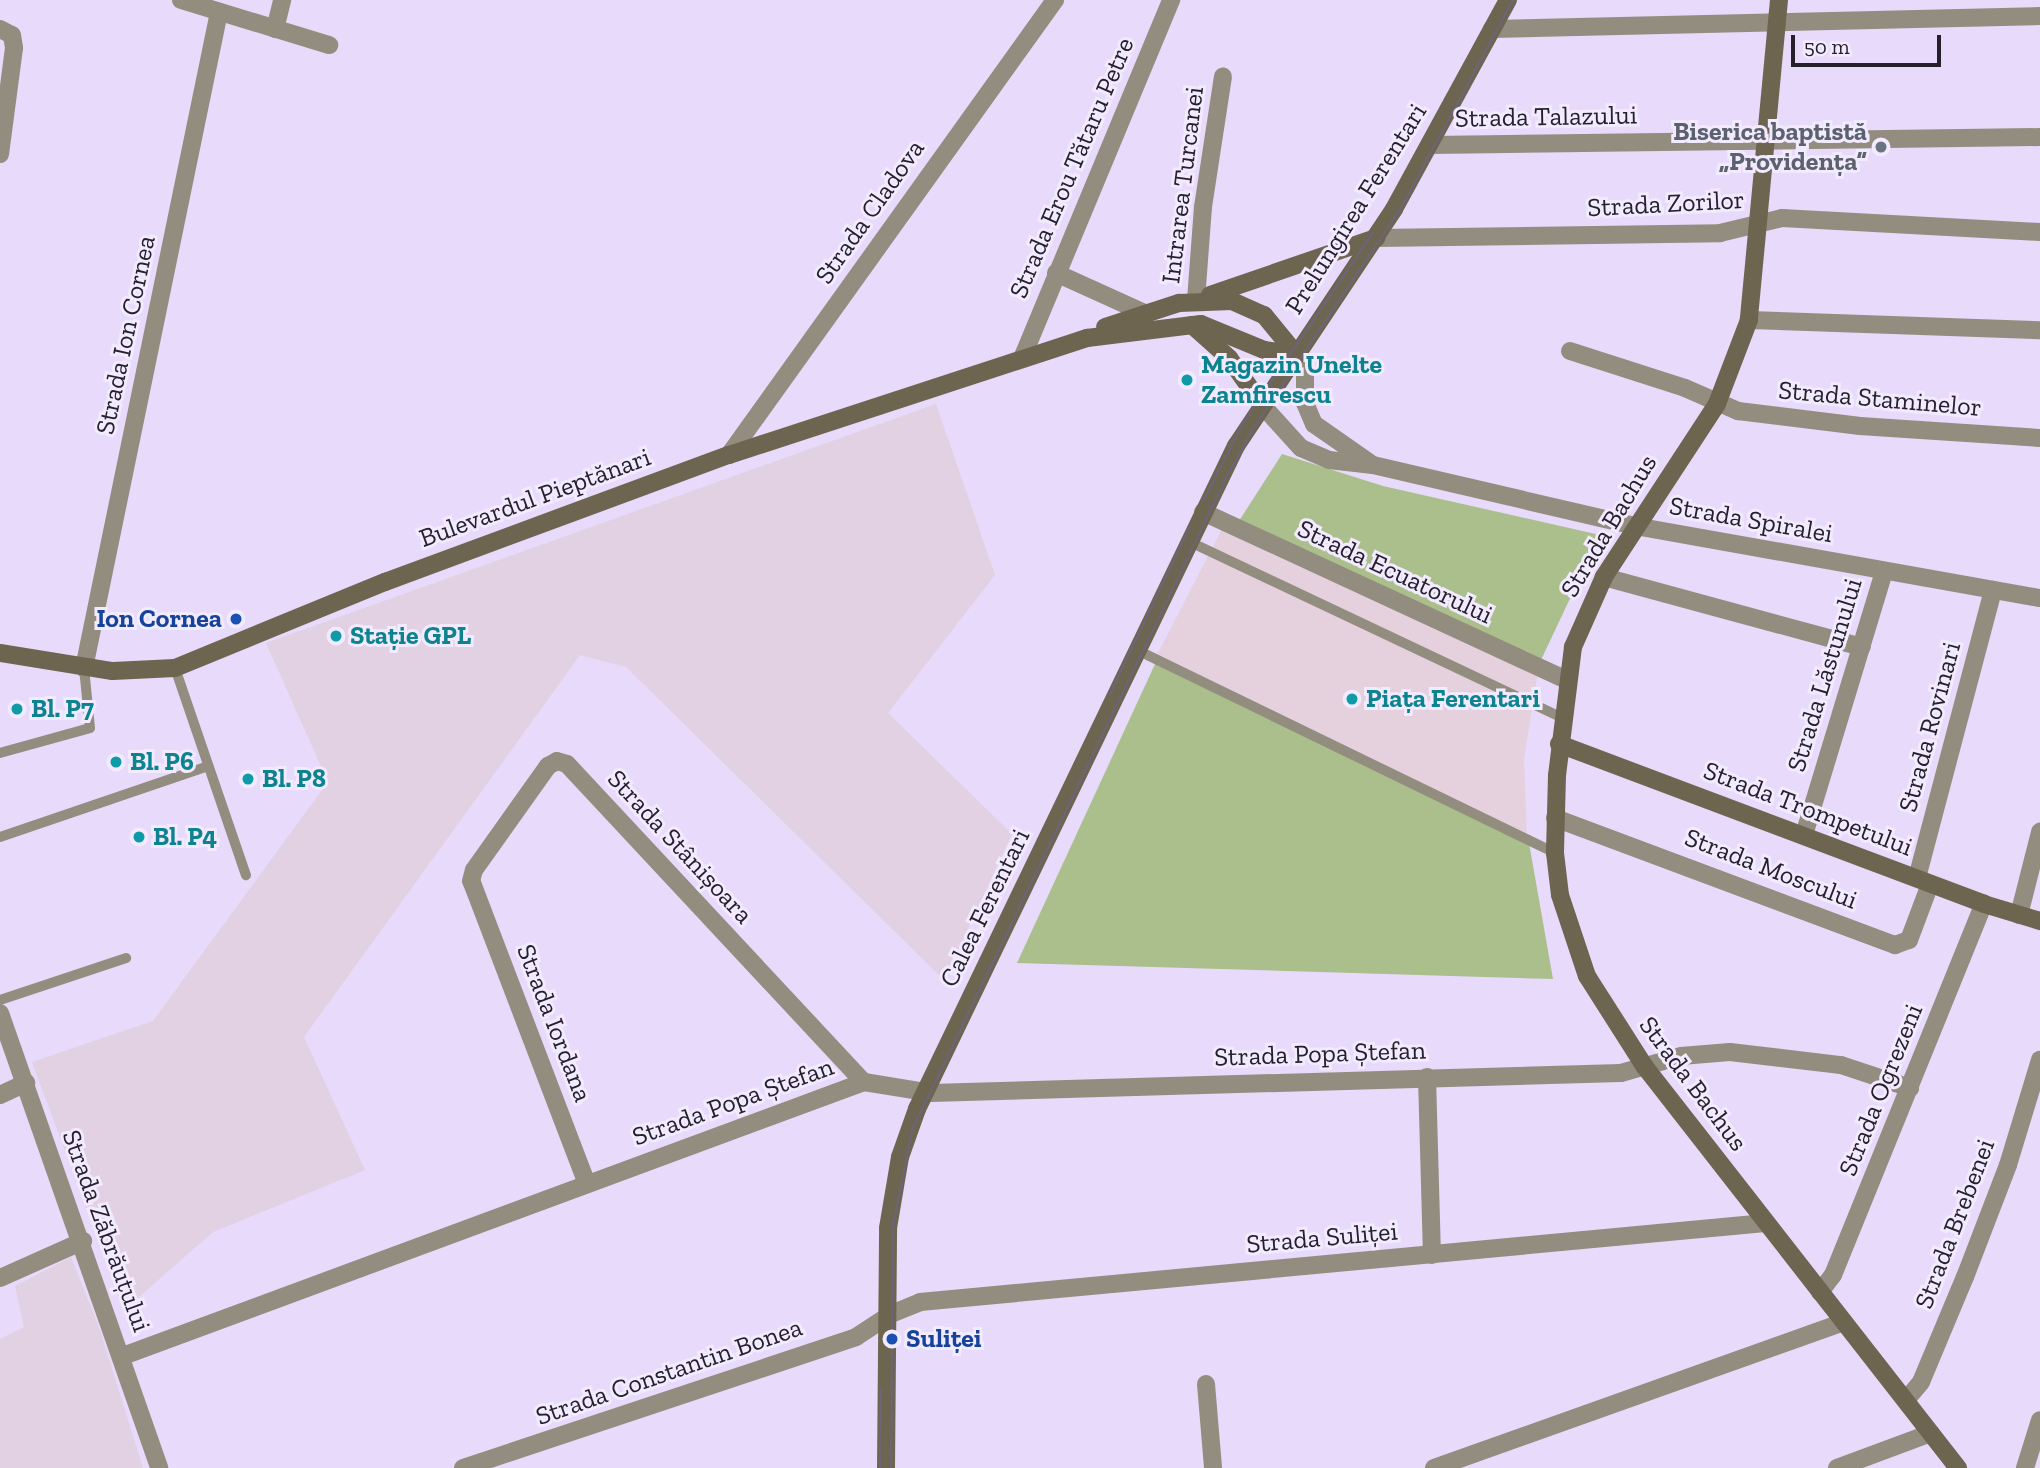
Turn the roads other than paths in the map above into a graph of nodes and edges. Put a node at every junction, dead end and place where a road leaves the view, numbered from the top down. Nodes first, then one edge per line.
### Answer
1 (181, 0) edge
2 (282, 0) edge
3 (1055, 0) edge
4 (1171, 0) edge
5 (1508, 0) edge
6 (1779, 0) edge
7 (2005, 8) edge
8 (219, 12) junction
9 (2040, 16) edge
10 (1777, 21) junction
11 (275, 29) junction
12 (1492, 29) junction
13 (6, 32) edge
14 (329, 45) dead end
15 (1223, 77) dead end
16 (2040, 137) edge
17 (1767, 140) junction
18 (1430, 145) junction
19 (0, 154) edge
20 (1760, 226) junction
21 (2040, 232) edge
22 (1376, 238) junction
23 (1056, 273) junction
24 (1196, 300) junction
25 (1144, 313) junction
26 (1749, 320) junction
27 (1192, 325) junction
28 (2040, 330) edge
29 (1087, 338) junction
30 (1570, 351) dead end
31 (1296, 355) junction
32 (1023, 356) junction
33 (1717, 404) junction
34 (1262, 405) junction
35 (2040, 438) edge
36 (729, 455) junction
37 (1373, 465) junction
38 (1203, 512) junction
39 (1635, 526) junction
40 (1188, 541) junction
41 (1884, 570) junction
42 (1604, 577) junction
43 (1993, 590) junction
44 (2040, 598) edge
45 (1862, 647) junction
46 (1137, 650) junction
47 (0, 653) edge
48 (84, 668) junction
49 (175, 668) junction
50 (1566, 680) junction
51 (1561, 718) junction
52 (1559, 744) junction
53 (0, 753) edge
54 (208, 766) junction
55 (1555, 818) junction
56 (2040, 832) edge
57 (1804, 835) junction
58 (0, 837) edge
59 (1555, 853) junction
60 (246, 875) dead end
61 (471, 881) joint
62 (1924, 881) junction
63 (1984, 904) junction
64 (2019, 915) junction
65 (2040, 921) edge
66 (126, 958) dead end
67 (0, 1000) edge
68 (0, 1013) edge
69 (2040, 1060) edge
70 (1645, 1067) junction
71 (1427, 1077) junction
72 (864, 1082) junction
73 (26, 1083) junction
74 (1910, 1088) junction
75 (925, 1093) junction
76 (0, 1095) edge
77 (587, 1184) junction
78 (1765, 1223) junction
79 (83, 1241) junction
80 (1432, 1255) junction
81 (0, 1278) edge
82 (1820, 1292) junction
83 (887, 1317) junction
84 (1844, 1322) junction
85 (123, 1356) junction
86 (1206, 1384) dead end
87 (1906, 1400) junction
88 (2040, 1420) edge
89 (1931, 1433) junction
90 (159, 1468) edge
91 (463, 1468) edge
92 (886, 1468) edge
93 (1213, 1468) edge
94 (1434, 1468) edge
95 (1836, 1468) edge
96 (1958, 1468) edge
97 (2025, 1468) edge

1 - 8 street
2 - 11 street
3 - 36 street, Strada Cladova
4 - 23 street, Strada Erou Tătaru Petre
5 - 12 main road, Prelungirea Ferentari
6 - 10 main road, Strada Bachus
7 - 9 street
7 - 10 street
8 - 11 street
8 - 48 street, Strada Ion Cornea
10 - 12 street
10 - 17 main road, Strada Bachus
11 - 14 street
12 - 18 main road, Prelungirea Ferentari
13 - 19 street
15 - 24 street, Intrarea Turcanei
16 - 17 street, Strada Talazului
17 - 18 street, Strada Talazului
17 - 20 main road, Strada Bachus
18 - 22 main road, Prelungirea Ferentari
20 - 21 street, Strada Zorilor
20 - 22 street, Strada Zorilor
20 - 26 main road, Strada Bachus
22 - 24 main road
22 - 31 main road, Prelungirea Ferentari
23 - 25 street
23 - 32 street, Strada Erou Tătaru Petre
24 - 25 main road, Bulevardul Pieptănari
24 - 31 main road, Bulevardul Pieptănari
25 - 29 main road, Bulevardul Pieptănari
26 - 28 street
26 - 33 main road, Strada Bachus
27 - 29 main road, Bulevardul Pieptănari
27 - 31 main road, Bulevardul Pieptănari
27 - 34 main road
29 - 32 main road, Bulevardul Pieptănari
30 - 33 street, Strada Staminelor
31 - 34 main road, Prelungirea Ferentari
31 - 37 street, Strada Spiralei
32 - 36 main road, Bulevardul Pieptănari
33 - 35 street, Strada Staminelor
33 - 39 main road, Strada Bachus
34 - 37 street, Strada Spiralei
34 - 38 main road, Calea Ferentari
36 - 49 main road, Bulevardul Pieptănari
37 - 39 street, Strada Spiralei
38 - 40 main road, Calea Ferentari
38 - 50 street, Strada Ecuatorului
39 - 41 street, Strada Spiralei
39 - 42 main road, Strada Bachus
40 - 46 main road, Calea Ferentari
40 - 51 lane
41 - 43 street, Strada Spiralei
41 - 45 street, Strada Lăstunului
42 - 45 street
42 - 50 main road, Strada Bachus
43 - 44 street, Strada Spiralei
43 - 62 street, Strada Rovinari
45 - 57 street, Strada Lăstunului
46 - 59 lane
46 - 75 main road, Calea Ferentari
47 - 48 main road, Bulevardul Pieptănari
48 - 49 main road, Bulevardul Pieptănari
48 - 53 lane
49 - 54 lane
50 - 51 main road, Strada Bachus
51 - 52 main road, Strada Bachus
52 - 55 main road, Strada Bachus
52 - 57 main road, Strada Trompetului
54 - 58 lane
54 - 60 lane
55 - 59 main road, Strada Bachus
55 - 62 street, Strada Moscului
56 - 64 street
57 - 62 main road, Strada Trompetului
59 - 70 main road, Strada Bachus
61 - 72 street, Strada Stânișoara
61 - 77 street, Strada Iordana
62 - 63 main road, Strada Trompetului
63 - 64 main road, Strada Trompetului
63 - 74 street, Strada Ogrezeni
64 - 65 main road, Strada Trompetului
66 - 67 lane
68 - 73 street, Strada Zăbrăuțului
69 - 87 street, Strada Brebenei
70 - 71 street, Strada Popa Ștefan
70 - 74 street, Strada Popa Ștefan
70 - 78 main road, Strada Bachus
71 - 75 street, Strada Popa Ștefan
71 - 80 street
72 - 75 street, Strada Popa Ștefan
72 - 77 street, Strada Popa Ștefan
73 - 76 street
73 - 79 street, Strada Zăbrăuțului
74 - 82 street, Strada Ogrezeni
75 - 83 main road, Calea Ferentari
77 - 85 street, Strada Popa Ștefan
78 - 80 street, Strada Suliței
78 - 82 main road, Strada Bachus
79 - 81 street
79 - 85 street, Strada Zăbrăuțului
80 - 83 street, Strada Suliței
82 - 84 main road, Strada Bachus
83 - 91 street, Strada Constantin Bonea
83 - 92 main road, Calea Ferentari
84 - 87 main road, Strada Bachus
84 - 94 street
85 - 90 street, Strada Zăbrăuțului
86 - 93 street
87 - 89 main road, Strada Bachus
88 - 97 street
89 - 95 street
89 - 96 main road, Strada Bachus

